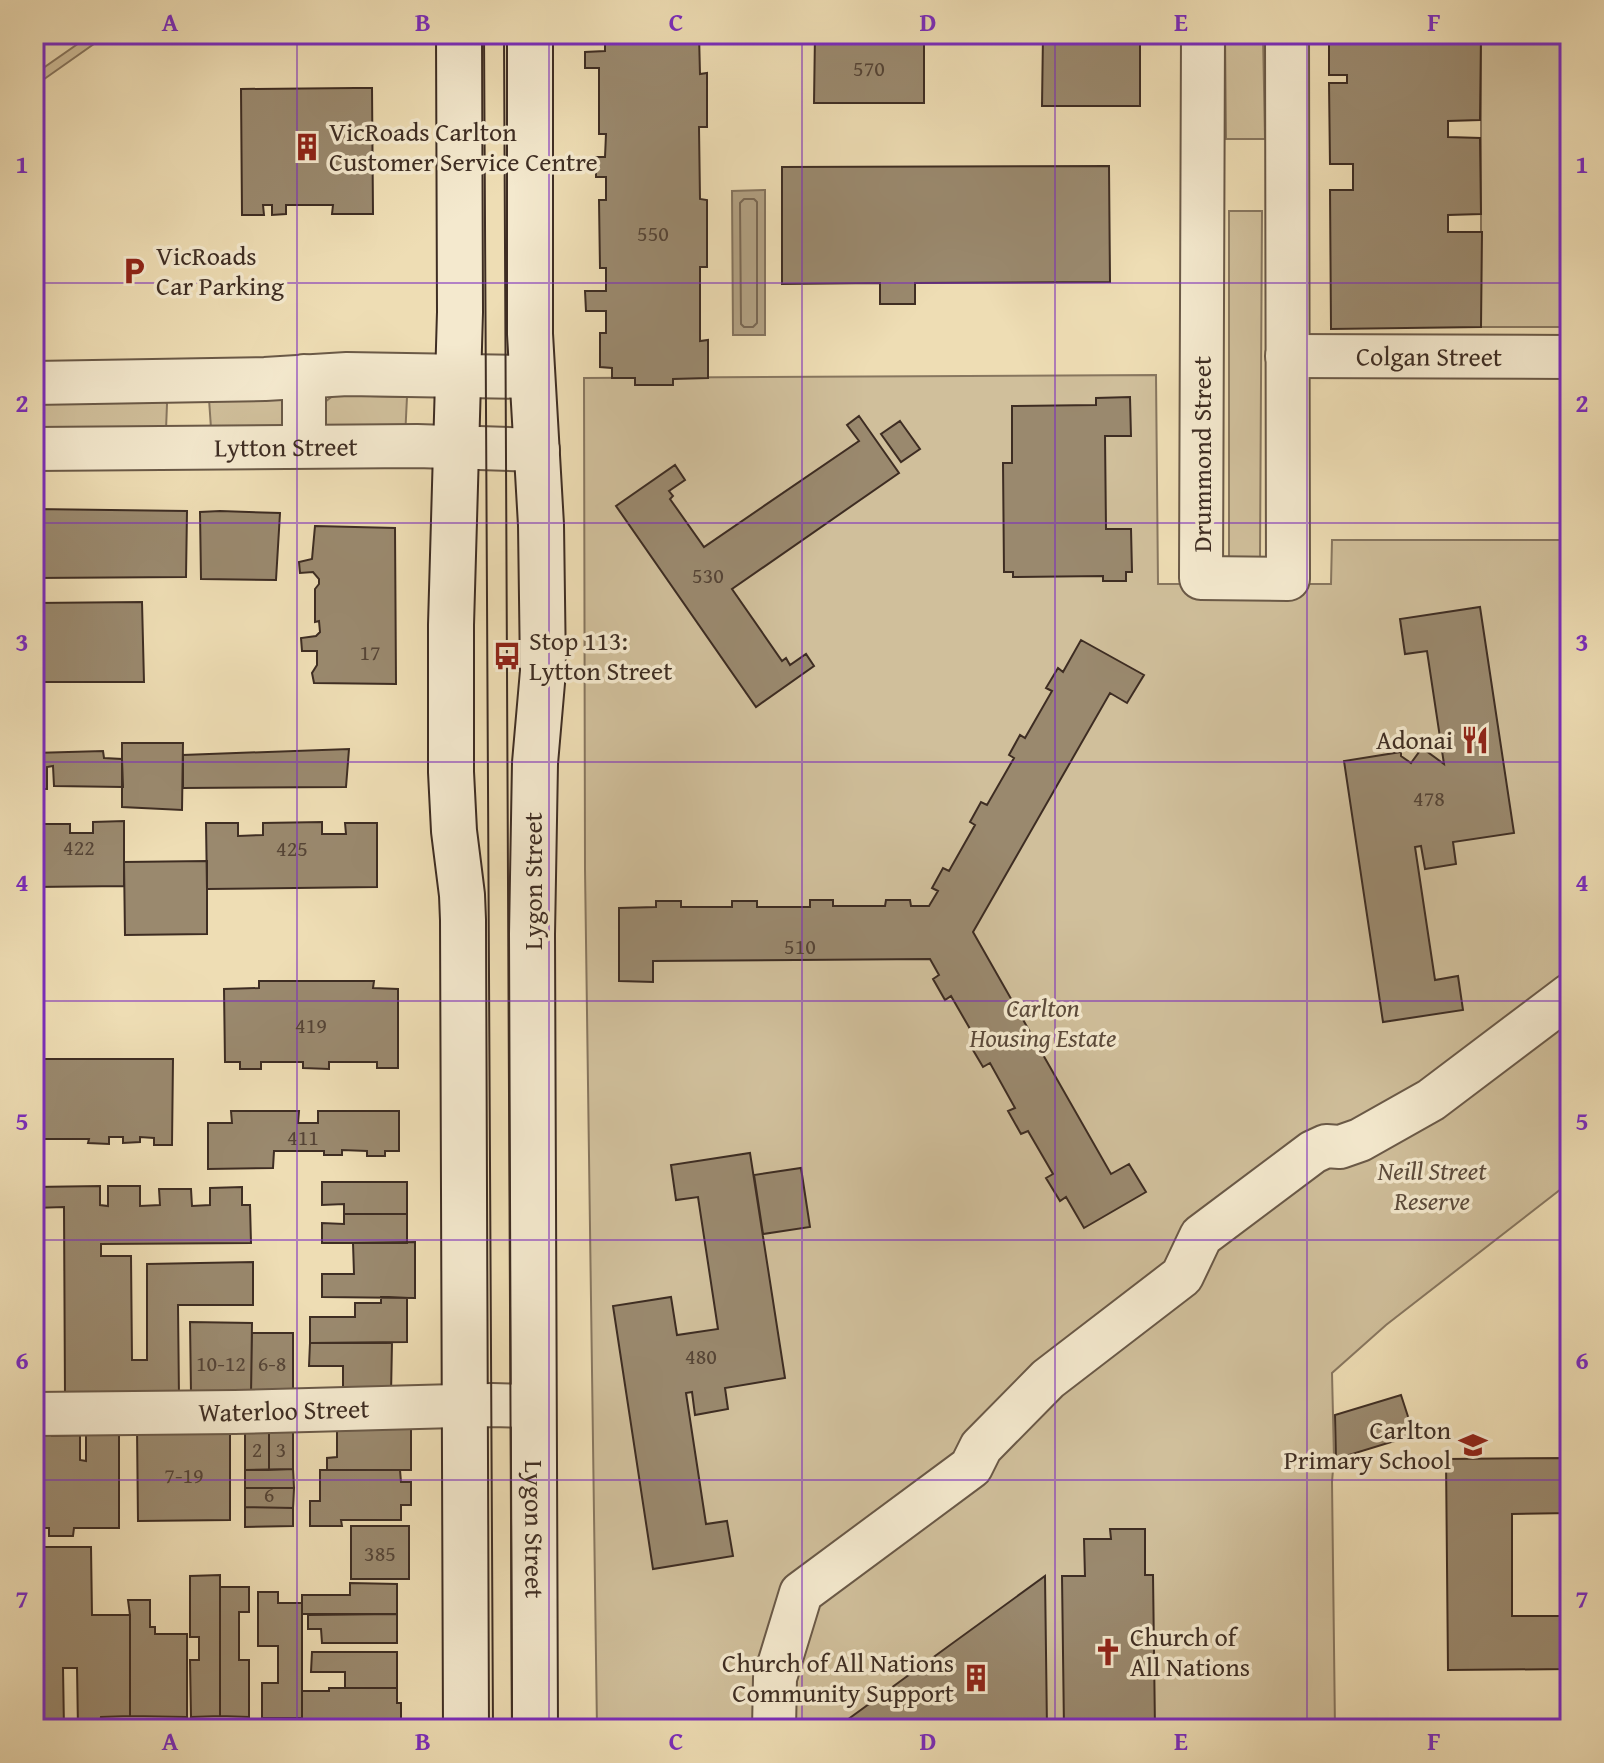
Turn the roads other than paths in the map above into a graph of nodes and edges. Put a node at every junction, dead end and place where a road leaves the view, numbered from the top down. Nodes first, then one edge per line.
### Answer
1 (459, 34) edge
2 (530, 34) edge
3 (1203, 34) edge
4 (1287, 34) edge
5 (1287, 356) junction
6 (1570, 357) edge
7 (304, 376) junction
8 (459, 377) junction
9 (532, 377) junction
10 (188, 380) junction
11 (34, 383) edge
12 (188, 446) junction
13 (304, 446) junction
14 (457, 446) junction
15 (34, 449) edge
16 (538, 450) junction
17 (1570, 995) edge
18 (464, 1406) junction
19 (534, 1406) junction
20 (34, 1414) edge
21 (466, 1729) edge
22 (535, 1729) edge
23 (774, 1729) edge

1 - 8 street
2 - 9 street, Lygon Street
3 - 5 street, Drummond Street
4 - 5 street, Drummond Street
5 - 6 street, Colgan Street
7 - 8 street
7 - 10 street
7 - 13 street
8 - 9 street
8 - 14 street
9 - 16 street, Lygon Street
10 - 11 street
10 - 12 street
12 - 13 street, Lytton Street
12 - 15 street, Lytton Street
13 - 14 street, Lytton Street
14 - 16 street, Lytton Street
14 - 18 street
16 - 19 street, Lygon Street
17 - 23 street
18 - 19 street, Waterloo Street
18 - 20 street, Waterloo Street
18 - 21 street
19 - 22 street, Lygon Street

